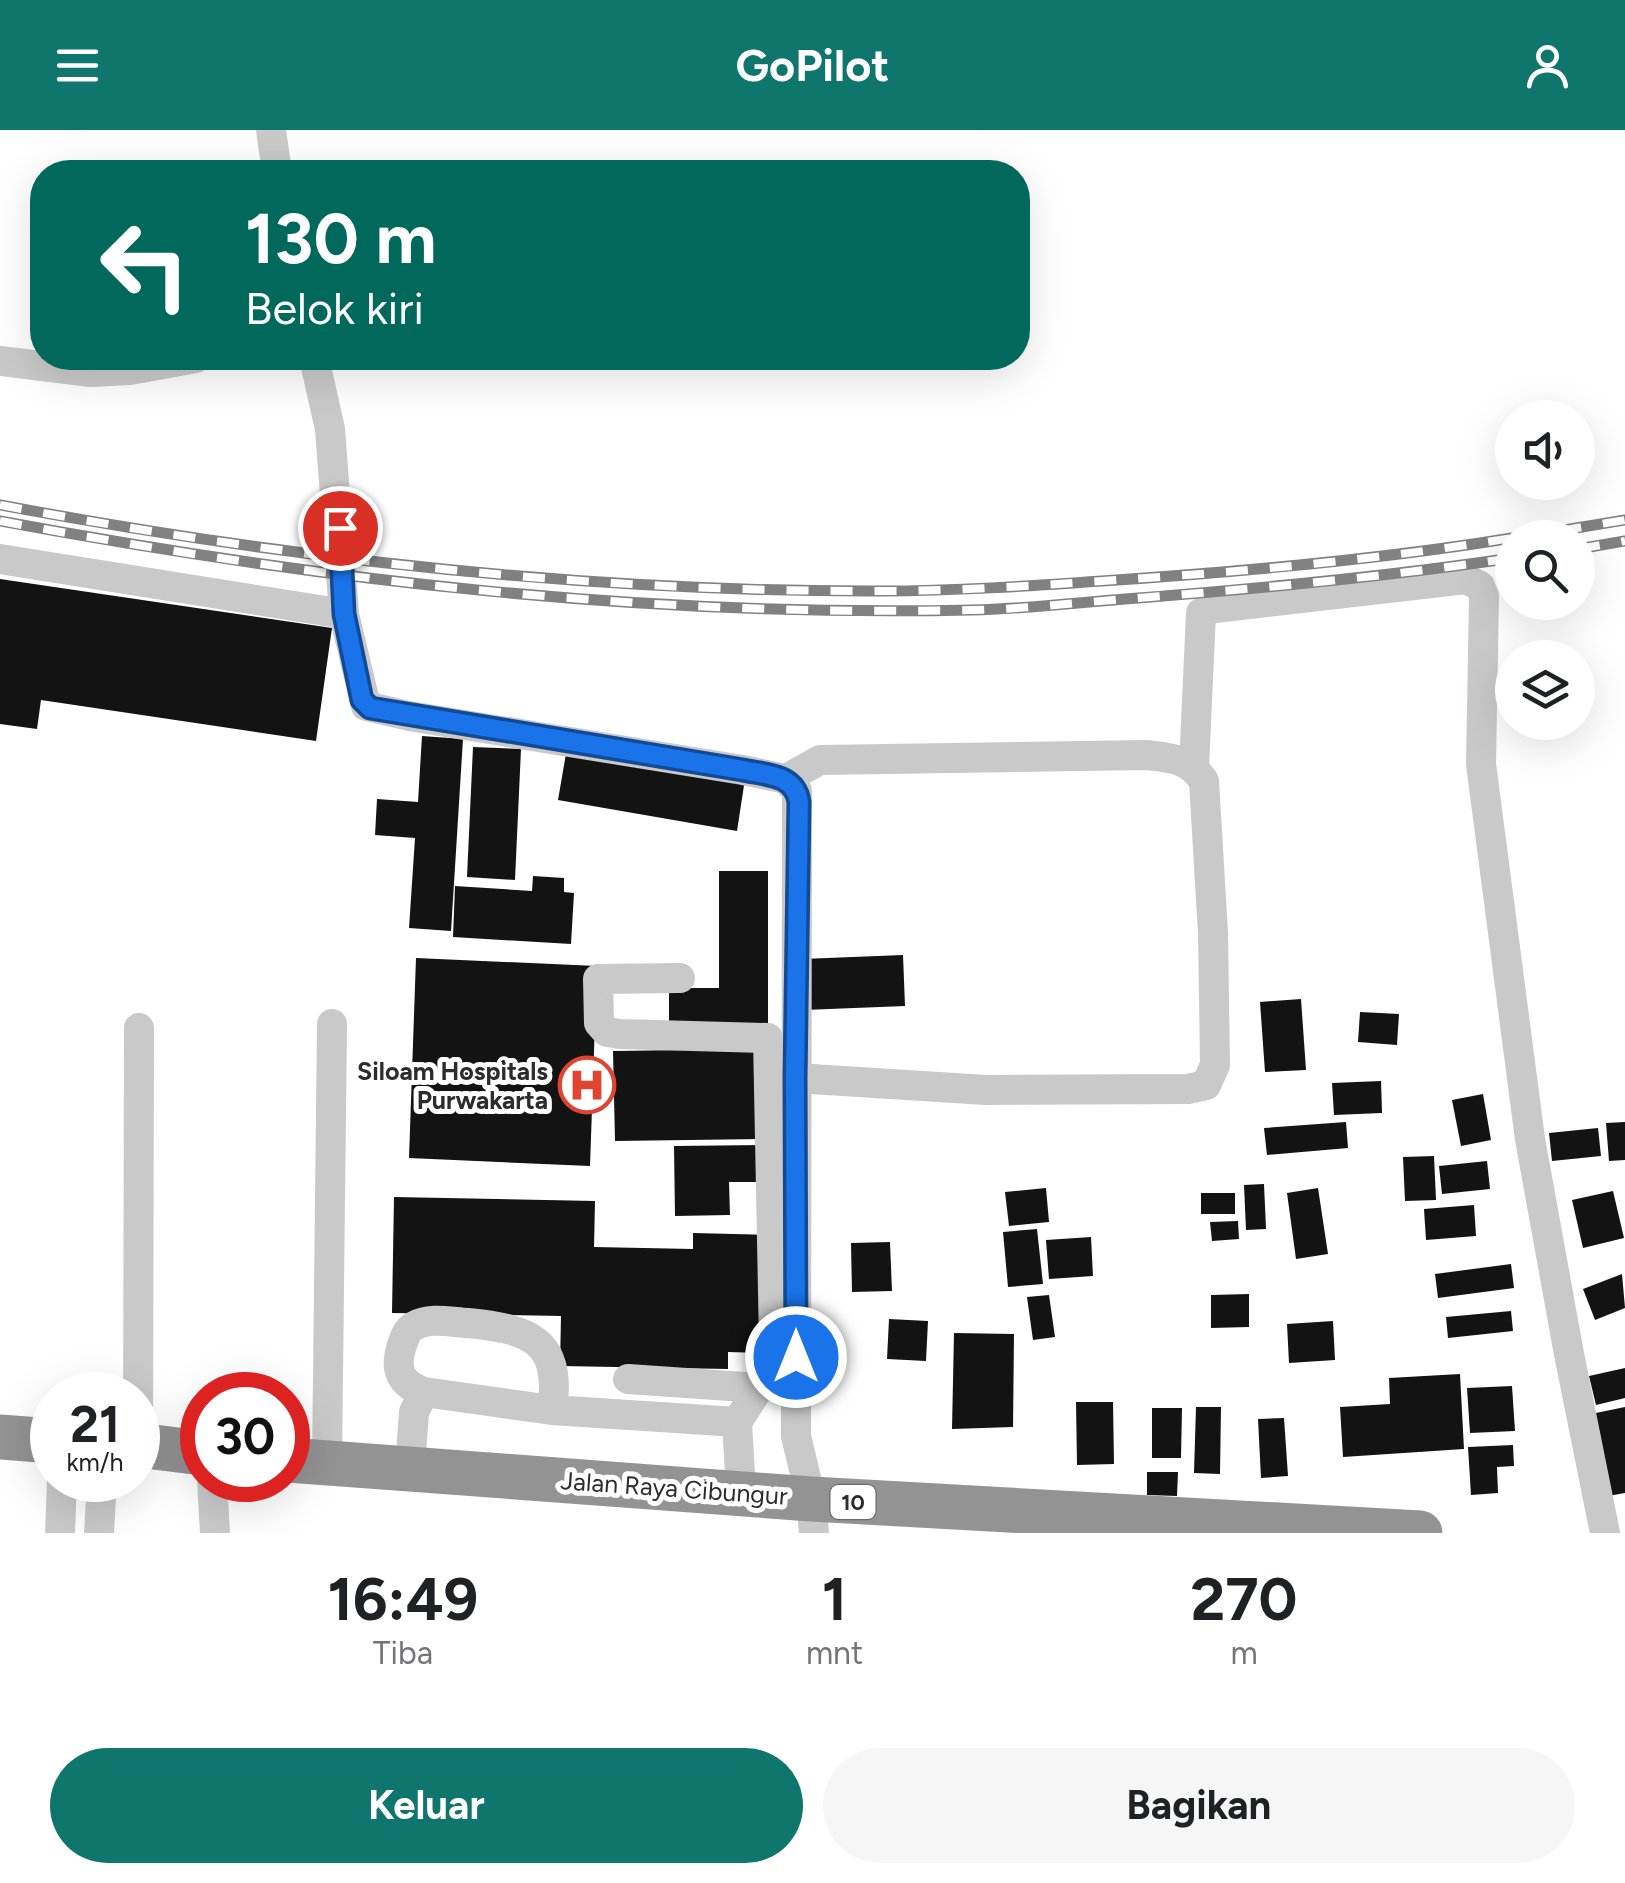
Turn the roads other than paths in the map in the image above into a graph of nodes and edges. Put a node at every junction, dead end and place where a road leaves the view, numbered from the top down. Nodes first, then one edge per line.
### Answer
1 (270, 130) edge
2 (275, 160) edge
3 (0, 361) edge
4 (30, 365) edge
5 (75, 370) edge
6 (130, 370) edge
7 (317, 370) edge
8 (0, 559) edge
9 (344, 614) junction
10 (1194, 767) junction
11 (786, 779) junction
12 (680, 978) dead end
13 (332, 1024) dead end
14 (139, 1028) dead end
15 (795, 1078) junction
16 (138, 1372) edge
17 (628, 1379) dead end
18 (759, 1388) junction
19 (424, 1392) junction
20 (310, 1409) edge
21 (552, 1410) junction
22 (737, 1422) junction
23 (0, 1437) edge
24 (30, 1440) edge
25 (310, 1462) edge
26 (410, 1469) junction
27 (740, 1492) junction
28 (61, 1502) edge
29 (101, 1502) edge
30 (213, 1502) edge
31 (813, 1516) edge
32 (992, 1521) edge
33 (60, 1533) edge
34 (100, 1533) edge
35 (215, 1533) edge
36 (1420, 1533) edge
37 (1606, 1533) edge

1 - 2 street
3 - 4 street
5 - 6 street
7 - 9 street
8 - 9 street
9 - 11 street
10 - 11 street
10 - 15 street
10 - 37 street
11 - 15 street
12 - 18 street
13 - 20 street
14 - 16 street
15 - 31 street
17 - 18 street
18 - 22 street
19 - 21 street
19 - 21 street
19 - 26 street
21 - 22 street
22 - 27 street
23 - 24 highway
25 - 26 highway, Jalan Raya Cibungur / 10
26 - 27 highway, Jalan Raya Cibungur / 10
27 - 31 highway, Jalan Raya Cibungur / 10
28 - 33 street
29 - 34 street
30 - 35 street
31 - 32 highway, Jalan Raya Cibungur / 10
32 - 36 highway, Jalan Raya Cibungur / 10

